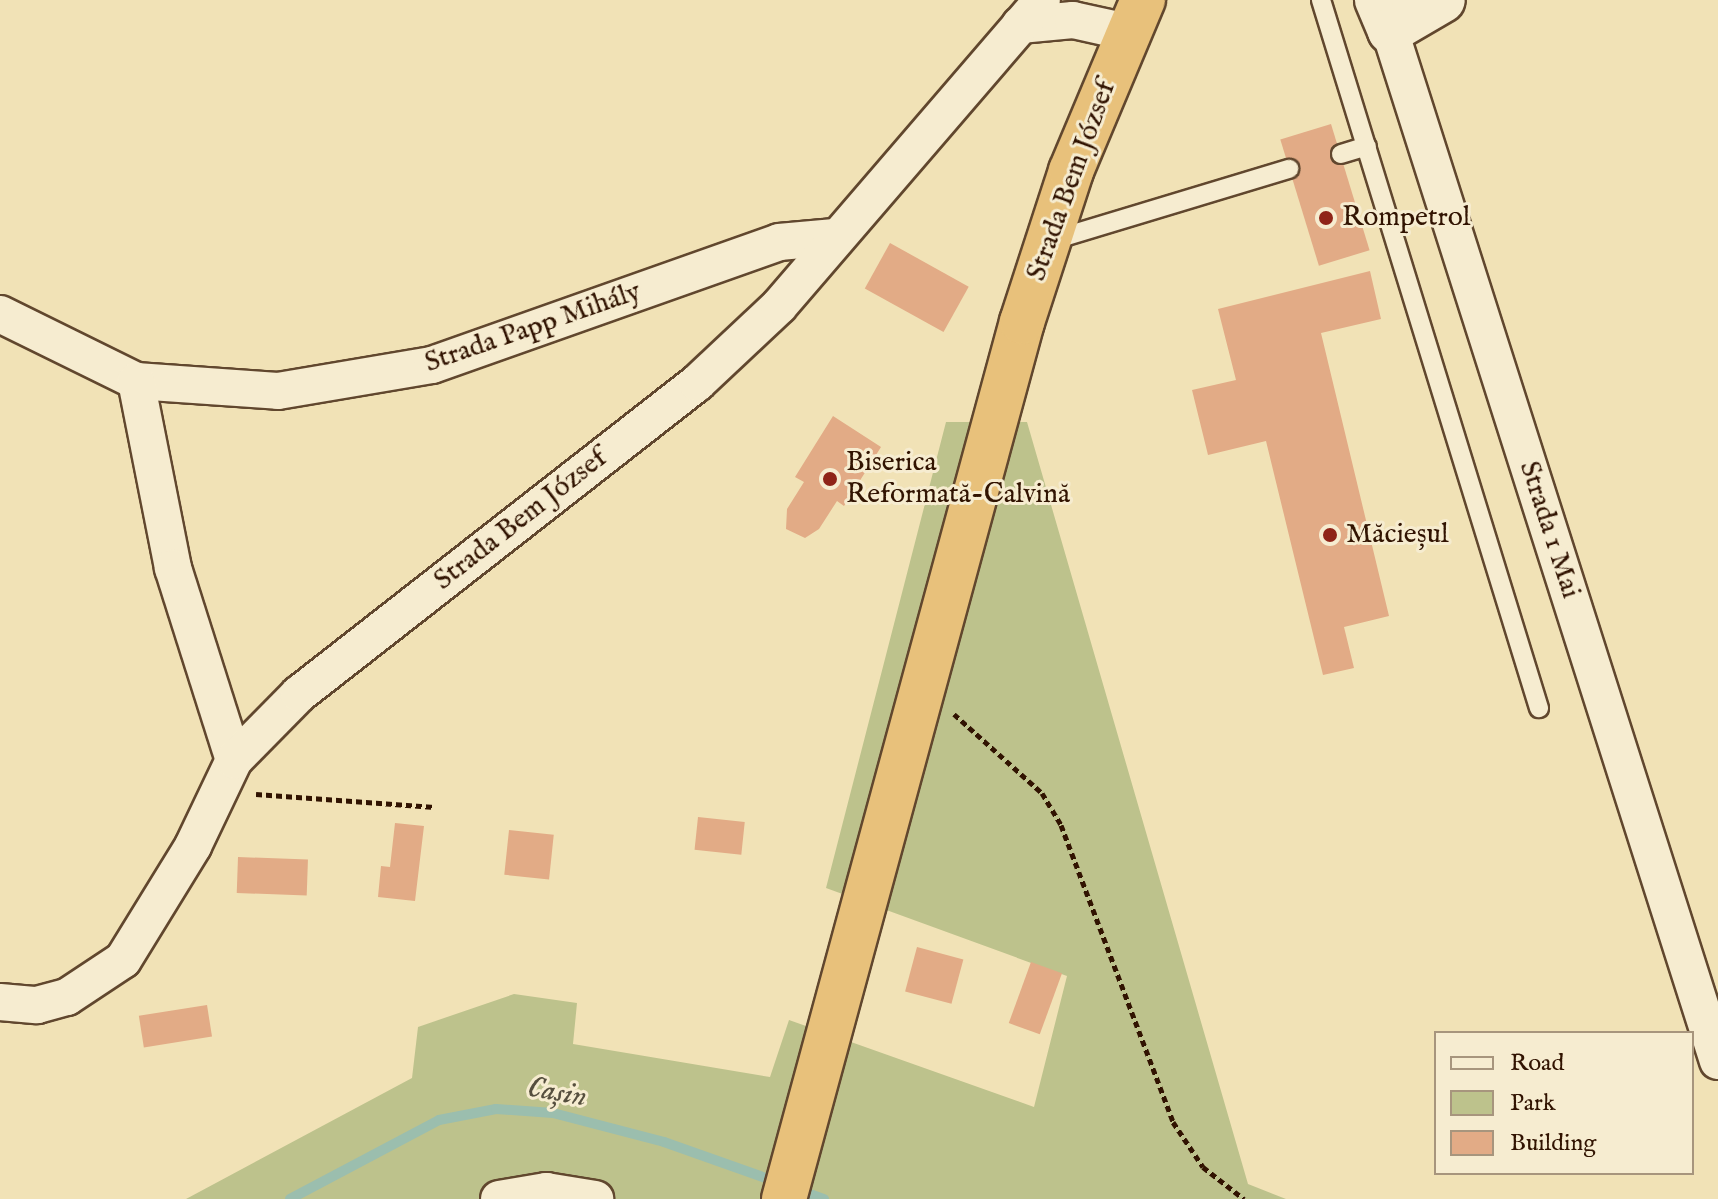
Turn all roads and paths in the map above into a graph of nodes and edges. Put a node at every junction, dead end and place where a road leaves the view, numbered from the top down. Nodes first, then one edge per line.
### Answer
1 (1321, 0) edge
2 (1443, 0) edge
3 (1024, 8) edge
4 (1135, 16) edge
5 (1383, 16) edge
6 (1367, 146) junction
7 (1341, 154) dead end
8 (1289, 169) dead end
9 (835, 237) junction
10 (1047, 241) junction
11 (0, 314) edge
12 (136, 381) junction
13 (923, 688) junction
14 (1539, 708) dead end
15 (227, 776) junction
16 (435, 807) dead end
17 (0, 1002) edge
18 (1718, 1061) edge
19 (499, 1199) edge
20 (595, 1199) edge
21 (784, 1199) edge
22 (1244, 1199) edge

1 - 6 lane
2 - 5 street
3 - 4 street
3 - 9 street, Strada Bem József
4 - 10 highway, Strada Bem József
5 - 18 street, Strada 1 Mai
6 - 7 lane
6 - 14 lane
8 - 10 lane
9 - 12 street, Strada Papp Mihály
9 - 15 street, Strada Bem József
10 - 13 highway, Strada Bem József
11 - 12 street, Strada Papp Mihály
12 - 15 street
13 - 21 highway, Strada Bem József
13 - 22 path
15 - 16 path
15 - 17 street, Strada Bem József
19 - 20 street

